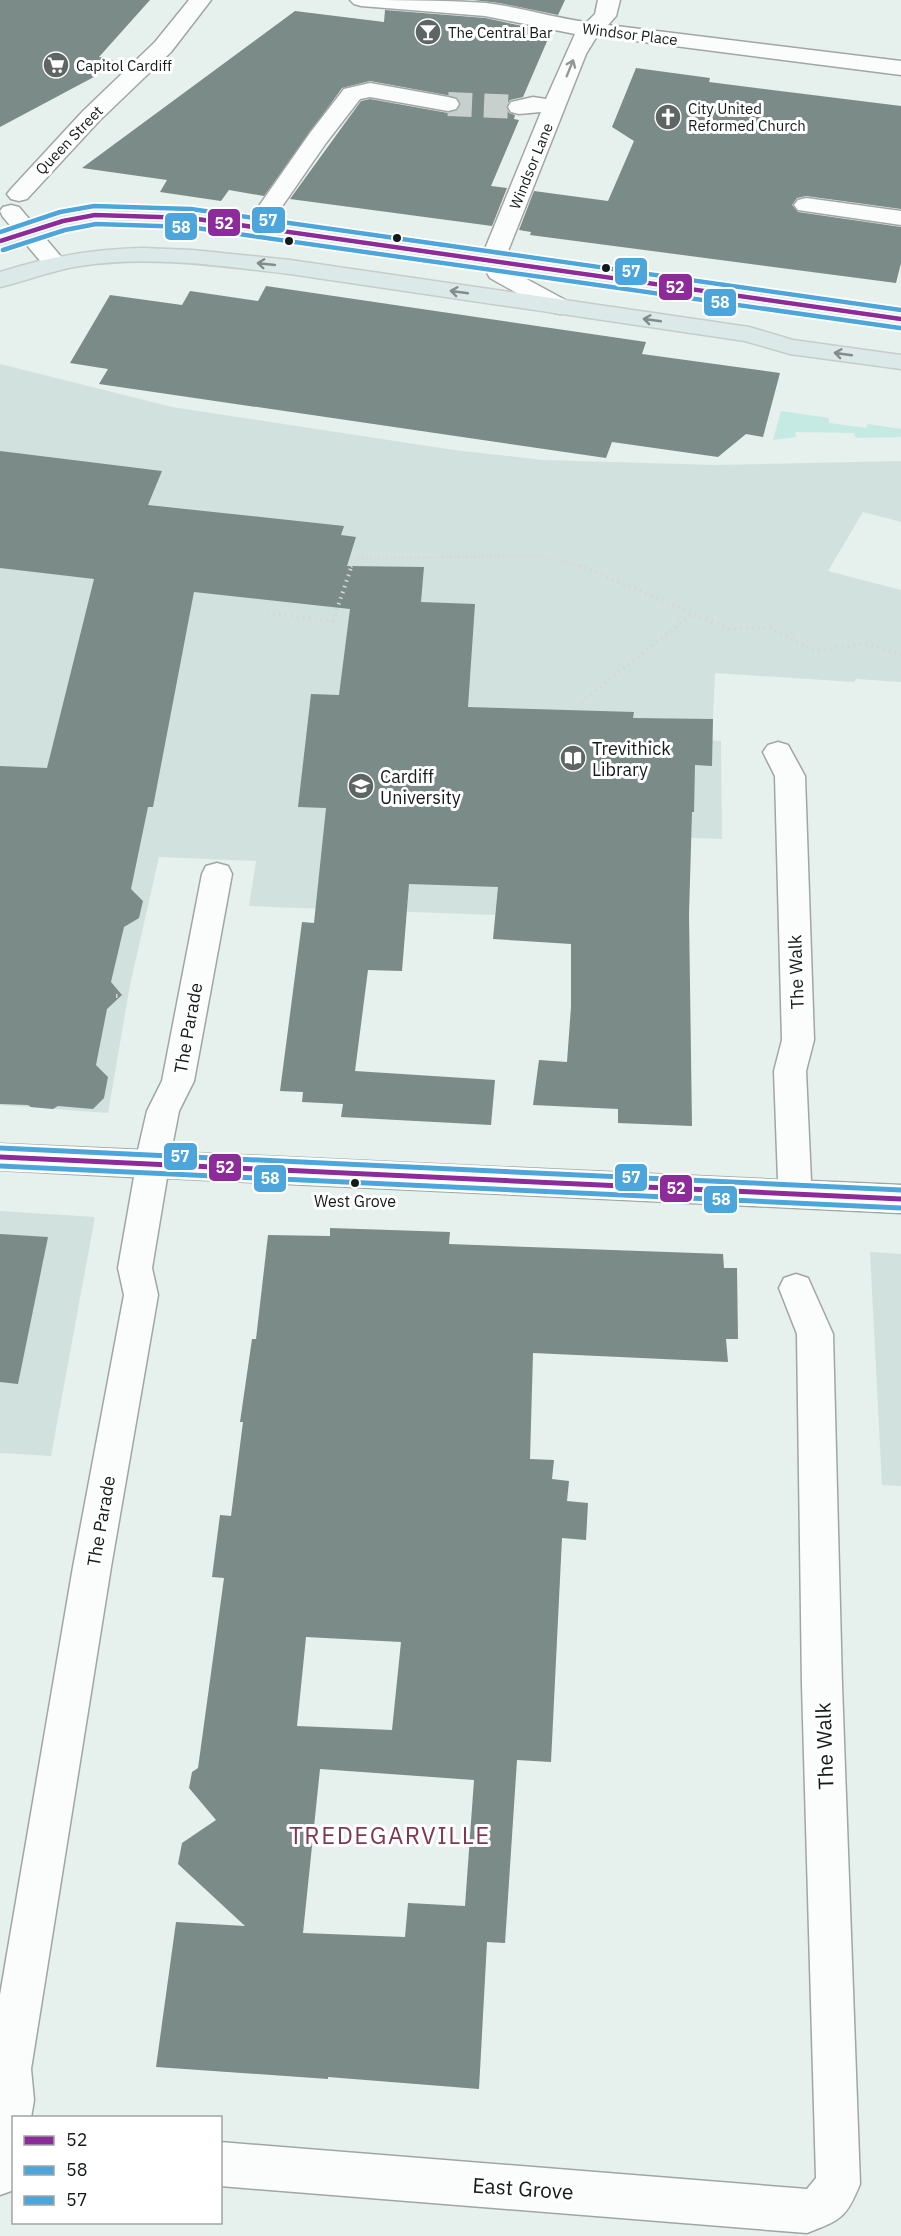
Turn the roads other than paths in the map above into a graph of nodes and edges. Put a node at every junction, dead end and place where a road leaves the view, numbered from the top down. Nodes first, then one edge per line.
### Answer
1 (200, 0) edge
2 (609, 0) edge
3 (369, 1) edge
4 (592, 29) junction
5 (901, 68) edge
6 (448, 104) tunnel mouth
7 (519, 107) tunnel mouth
8 (554, 107) junction
9 (8, 202) edge
10 (806, 205) dead end
11 (901, 218) edge
12 (257, 226) junction
13 (27, 231) junction
14 (0, 241) edge
15 (492, 261) junction
16 (55, 264) junction
17 (0, 280) edge
18 (560, 306) junction
19 (901, 320) edge
20 (901, 362) edge
21 (778, 752) dead end
22 (217, 874) dead end
23 (0, 1157) edge
24 (154, 1165) junction
25 (795, 1194) junction
26 (901, 1199) edge
27 (796, 1288) dead end
28 (4, 2156) edge
29 (222, 2164) edge
30 (824, 2204) joint

1 - 9 street, Queen Street
2 - 4 street, Windsor Lane
3 - 4 street, Windsor Place
4 - 5 street, Windsor Place
8 -> 4 street, Windsor Lane
6 - 12 street
7 - 8 street
8 - 15 street, Windsor Lane
9 - 13 street
10 - 11 street
12 - 13 main road
12 - 15 main road
13 - 14 main road
13 - 16 street
15 - 18 street
15 - 19 main road
16 - 17 main road
18 -> 16 main road
20 -> 18 main road
21 - 25 street, The Walk
22 - 24 street, The Parade
23 - 24 street
24 - 25 street
24 - 28 street, The Parade
25 - 26 street
27 - 30 street, The Walk
29 - 30 street, East Grove

